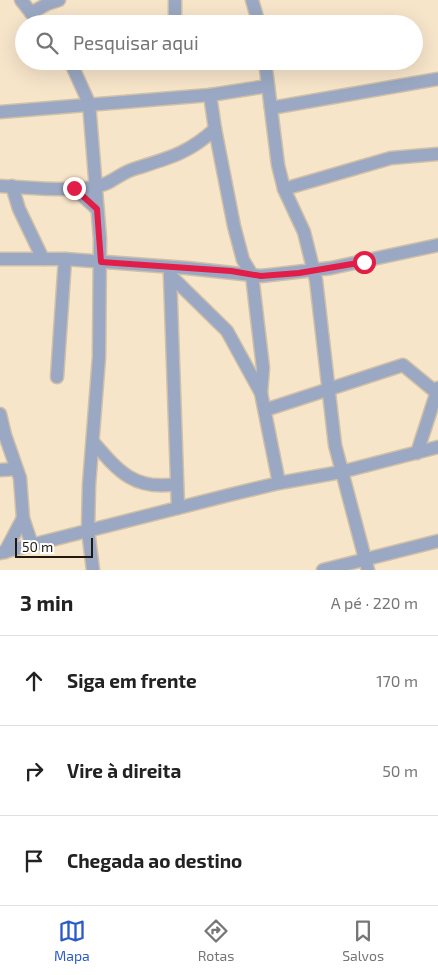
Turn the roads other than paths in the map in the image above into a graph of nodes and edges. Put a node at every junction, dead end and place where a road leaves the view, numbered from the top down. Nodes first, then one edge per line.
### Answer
1 (21, 0) edge
2 (59, 0) edge
3 (175, 0) edge
4 (252, 0) edge
5 (31, 13) joint
6 (49, 15) edge
7 (175, 15) edge
8 (256, 15) edge
9 (74, 70) edge
10 (266, 70) edge
11 (438, 79) edge
12 (268, 86) junction
13 (210, 95) junction
14 (89, 103) junction
15 (271, 108) junction
16 (0, 112) edge
17 (214, 129) junction
18 (438, 154) edge
19 (97, 185) junction
20 (6, 186) edge
21 (74, 188) junction
22 (284, 189) junction
23 (97, 209) junction
24 (438, 245) edge
25 (0, 259) edge
26 (43, 259) junction
27 (65, 259) junction
28 (243, 260) junction
29 (101, 262) junction
30 (314, 270) junction
31 (169, 271) junction
32 (231, 271) junction
33 (252, 275) junction
34 (57, 377) dead end
35 (329, 390) junction
36 (438, 392) edge
37 (261, 393) junction
38 (265, 410) junction
39 (0, 414) edge
40 (94, 442) junction
41 (438, 447) edge
42 (417, 453) junction
43 (16, 469) junction
44 (0, 470) edge
45 (341, 472) junction
46 (279, 482) junction
47 (177, 484) junction
48 (178, 508) junction
49 (23, 518) junction
50 (88, 530) junction
51 (438, 541) edge
52 (32, 544) junction
53 (2, 552) edge
54 (366, 565) edge
55 (93, 570) edge
56 (323, 570) edge

1 - 5 street
2 - 5 street
2 - 6 street
3 - 7 street
4 - 8 street
9 - 14 street
10 - 12 street
11 - 15 street
12 - 13 street
12 - 15 street
13 - 14 street
13 - 17 street
14 - 16 street
14 - 19 street
15 - 22 street
17 - 19 street
17 - 28 street
18 - 22 street
19 - 21 street
19 - 23 street
20 - 21 street
20 - 26 street
21 - 23 street
22 - 30 street
23 - 29 street
24 - 30 street
25 - 26 street
26 - 27 street
27 - 29 street
27 - 34 street
28 - 32 street
28 - 33 street
29 - 31 street
29 - 40 street
30 - 33 street
30 - 35 street
31 - 32 street
31 - 37 street
31 - 47 street
32 - 33 street
33 - 37 street
35 - 36 street
35 - 38 street
35 - 45 street
36 - 42 street
37 - 38 street
38 - 46 street
39 - 43 street
40 - 47 street
40 - 50 street
41 - 42 street
42 - 45 street
43 - 44 street
43 - 49 street
45 - 46 street
45 - 54 street
46 - 48 street
47 - 48 street
48 - 50 street
49 - 52 street
49 - 53 street
50 - 52 street
50 - 55 street
51 - 54 street
52 - 53 street
54 - 56 street

